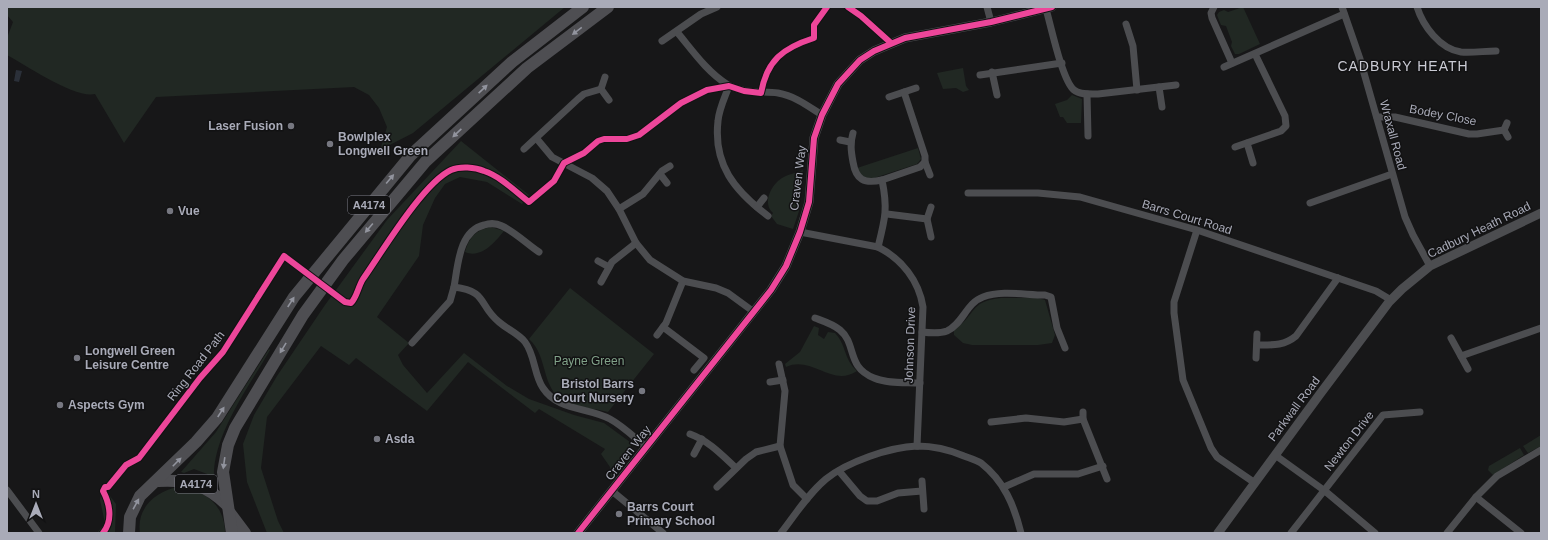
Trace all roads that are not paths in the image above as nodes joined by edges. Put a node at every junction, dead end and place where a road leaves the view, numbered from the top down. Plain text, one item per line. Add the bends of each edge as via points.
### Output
1 (583, 7) edge
2 (608, 7) edge
3 (717, 7) edge
4 (987, 7) edge
5 (1417, 7) edge
6 (1049, 8) edge
7 (1212, 9) edge
8 (1343, 10) edge
9 (991, 22) junction
10 (1126, 24) dead end
11 (677, 32) junction
12 (814, 38) dead end
13 (662, 41) dead end
14 (1496, 51) dead end
15 (1255, 54) junction
16 (1062, 63) junction
17 (1232, 63) junction
18 (1224, 67) dead end
19 (992, 72) junction
20 (980, 75) dead end
21 (605, 78) dead end
22 (1176, 85) dead end
23 (729, 86) junction
24 (1159, 87) junction
25 (916, 88) dead end
26 (601, 90) junction
27 (1137, 90) junction
28 (904, 92) junction
29 (761, 93) junction
30 (1087, 94) junction
31 (997, 95) dead end
32 (889, 97) dead end
33 (609, 100) dead end
34 (1162, 107) dead end
35 (822, 115) junction
36 (1377, 117) junction
37 (1507, 123) dead end
38 (1504, 130) junction
39 (853, 133) dead end
40 (1088, 136) dead end
41 (1508, 137) dead end
42 (537, 139) junction
43 (840, 140) dead end
44 (850, 142) junction
45 (1247, 143) junction
46 (1235, 147) dead end
47 (524, 149) dead end
48 (924, 162) junction
49 (1253, 163) dead end
50 (670, 166) dead end
51 (660, 174) junction
52 (1392, 174) junction
53 (930, 175) dead end
54 (882, 180) junction
55 (667, 183) dead end
56 (968, 193) dead end
57 (764, 198) dead end
58 (1310, 203) dead end
59 (757, 207) junction
60 (931, 207) dead end
61 (619, 209) junction
62 (1541, 213) edge
63 (887, 214) junction
64 (768, 216) dead end
65 (927, 219) junction
66 (1197, 230) junction
67 (800, 232) junction
68 (931, 237) dead end
69 (636, 243) junction
70 (878, 247) junction
71 (539, 252) dead end
72 (598, 261) dead end
73 (1430, 266) junction
74 (609, 267) junction
75 (1338, 278) junction
76 (683, 281) junction
77 (601, 282) dead end
78 (454, 287) junction
79 (1391, 300) junction
80 (754, 312) junction
81 (815, 318) dead end
82 (663, 327) junction
83 (1541, 328) edge
84 (922, 332) junction
85 (1257, 334) dead end
86 (657, 335) dead end
87 (1451, 338) dead end
88 (412, 343) dead end
89 (1256, 345) junction
90 (1064, 348) dead end
91 (1461, 356) junction
92 (1256, 358) dead end
93 (779, 364) dead end
94 (1468, 369) dead end
95 (694, 370) dead end
96 (783, 380) junction
97 (770, 382) dead end
98 (920, 383) junction
99 (1420, 412) dead end
100 (992, 422) dead end
101 (690, 434) dead end
102 (702, 439) junction
103 (780, 446) junction
104 (917, 446) junction
105 (646, 447) junction
106 (1541, 450) edge
107 (694, 454) dead end
108 (1275, 455) junction
109 (1103, 466) junction
110 (736, 468) junction
111 (839, 471) junction
112 (1108, 479) dead end
113 (158, 481) junction
114 (922, 481) dead end
115 (1255, 483) junction
116 (717, 487) dead end
117 (1004, 487) junction
118 (7, 490) edge
119 (612, 491) junction
120 (922, 491) junction
121 (1325, 491) junction
122 (1476, 497) junction
123 (807, 499) junction
124 (228, 509) junction
125 (924, 509) dead end
126 (40, 533) edge
127 (129, 533) edge
128 (232, 533) edge
129 (245, 533) edge
130 (578, 533) edge
131 (663, 533) edge
132 (781, 533) edge
133 (1021, 533) edge
134 (1218, 533) edge
135 (1291, 533) edge
136 (1375, 533) edge
137 (1447, 533) edge
138 (1521, 533) edge

113 -> 1 main road, A4174 via 217,418 294,297 411,155 512,62
2 -> 124 main road, A4174 via 527,68 426,161 343,260 303,315 235,428 223,472
3 - 11 street via 701,14
4 - 9 street
5 - 14 street via 1428,29 1448,48 1461,52
6 - 9 street, Craven Way
6 - 16 street
7 - 17 street
8 - 15 street
8 - 36 street, Wraxall Road
9 - 35 street, Craven Way via 918,35 874,51 860,60 838,84
10 - 27 street via 1133,46
11 - 13 street
11 - 23 street via 714,75
12 - 29 street via 796,44 778,58 764,76
15 - 17 street
15 - 45 street via 1285,116 1286,126 1281,131
16 - 19 street
16 - 30 street via 1071,86 1077,92
17 - 18 street
19 - 20 street
19 - 31 street
21 - 26 street
22 - 24 street
23 - 29 street
23 - 59 street via 718,121 718,151 724,168 738,191
24 - 27 street
24 - 34 street
25 - 28 street
26 - 33 street
26 - 42 street via 584,94
27 - 30 street
28 - 32 street
28 - 48 street
29 - 35 street via 796,98
30 - 40 street
35 - 67 street, Craven Way via 814,138 809,202
36 - 38 street, Bodey Close via 1395,117 1469,134
36 - 52 street, Wraxall Road
37 - 38 street
38 - 41 street
39 - 44 street
42 - 47 street
42 - 61 street via 552,156 592,178 607,191
43 - 44 street
44 - 54 street via 855,173 862,180
45 - 46 street
45 - 49 street
48 - 53 street
48 - 54 street via 920,167
50 - 51 street
51 - 55 street
51 - 61 street via 643,194
52 - 58 street
52 - 73 street, Wraxall Road via 1413,235
54 - 63 street
56 - 66 street, Barrs Court Road via 1060,194
57 - 59 street
59 - 64 street
60 - 65 street
61 - 69 street
62 - 73 street, Cadbury Heath Road
63 - 65 street
63 - 70 street
65 - 68 street
66 - 75 street, Barrs Court Road
66 - 115 street via 1174,302 1183,380 1216,457
67 - 70 street, Johnson Drive
67 - 80 street, Craven Way via 786,266
69 - 74 street
69 - 76 street via 650,260
70 - 84 street, Johnson Drive via 902,263 917,287 923,308
71 - 78 street via 500,225 489,223 479,226 464,240
72 - 74 street
73 - 79 street, Cadbury Heath Road
74 - 77 street
75 - 79 street, Barrs Court Road via 1376,291
75 - 89 street via 1289,342
76 - 80 street via 728,293
76 - 82 street
78 - 88 street via 450,301
78 - 105 street via 467,288 478,294 497,321 525,342 542,388 555,400 572,409 594,413 610,420
79 - 108 street, Parkwall Road
80 - 105 street, Craven Way
81 - 98 street via 840,330 848,340 854,361 867,375 881,381
82 - 86 street
82 - 95 street via 704,358
83 - 91 street
84 - 90 street via 939,333 948,330 982,297 996,294 1045,295 1051,297
84 - 98 street, Johnson Drive
85 - 89 street
87 - 91 street
89 - 92 street
91 - 94 street
93 - 96 street
96 - 97 street
96 - 103 street via 785,391
98 - 104 street, Johnson Drive
99 - 121 street, Newton Drive via 1383,415
100 - 109 street via 1026,418 1064,422 1083,415
101 - 102 street
102 - 107 street
102 - 110 street
103 - 110 street via 756,452
103 - 123 street via 793,485
104 - 111 street via 860,460
104 - 117 street via 953,452 980,462
105 - 119 street, Craven Way
106 - 122 street via 1497,476
108 - 115 street, Parkwall Road
108 - 121 street
109 - 112 street
109 - 117 street via 1078,474 1034,474
110 - 116 street
111 - 120 street via 860,496 868,500 877,501 898,493
111 - 123 street via 826,479
113 - 124 main road, A4174 via 190,482 208,489
127 -> 113 main road, A4174 via 134,506 146,489
114 - 120 street
115 - 134 street, Parkwall Road
117 - 133 street via 1014,508
118 - 126 street
119 - 130 street, Craven Way
119 - 131 street
120 - 125 street
121 - 135 street, Newton Drive
121 - 136 street
122 - 137 street
122 - 138 street
123 - 132 street
124 - 128 main road, A4174
124 - 129 main road, A4174

